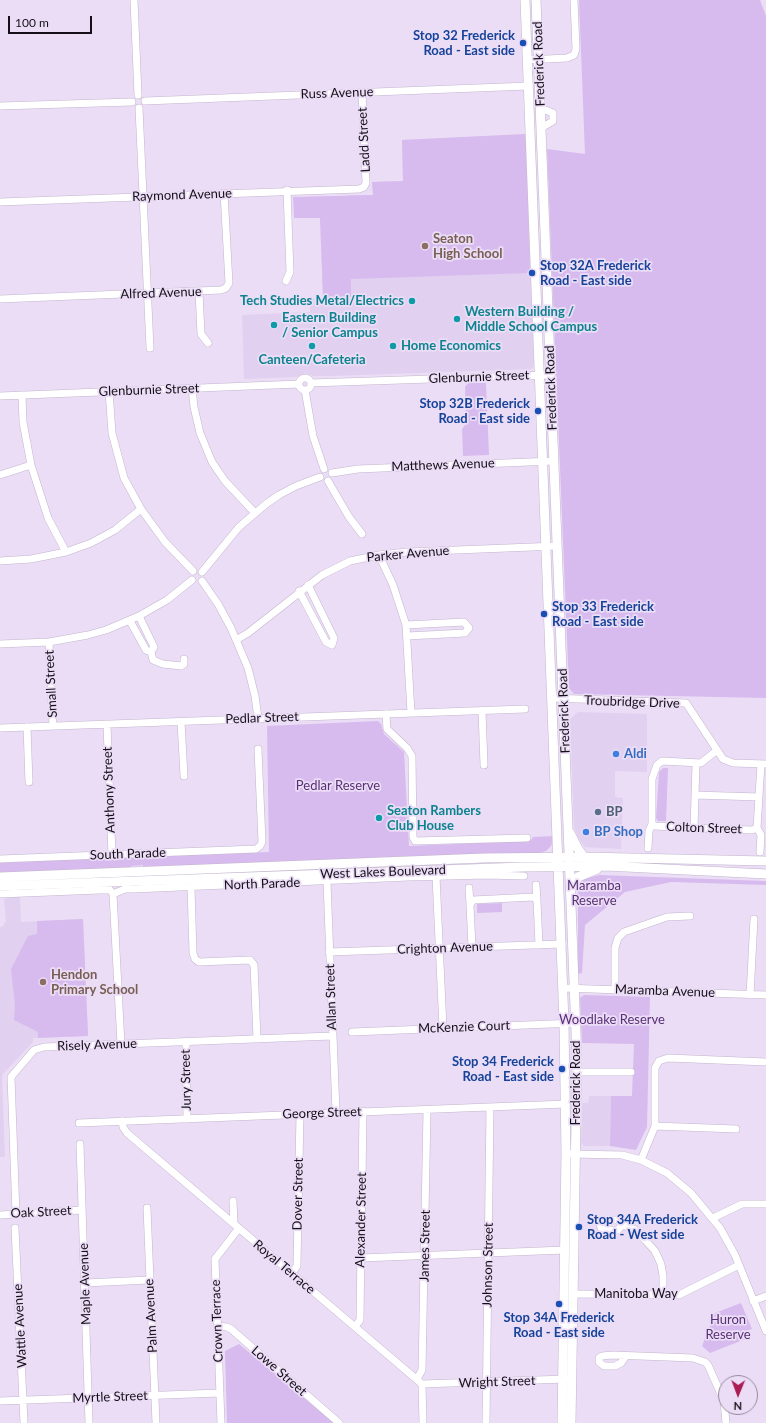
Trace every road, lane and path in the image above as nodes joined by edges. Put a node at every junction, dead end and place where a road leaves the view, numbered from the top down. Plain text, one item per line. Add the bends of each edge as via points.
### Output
1 (134, 0) edge
2 (525, 0) edge
3 (536, 0) edge
4 (574, 0) edge
5 (538, 59) junction
6 (527, 60) junction
7 (528, 86) junction
8 (362, 92) junction
9 (138, 95) junction
10 (145, 101) junction
11 (132, 102) junction
12 (0, 106) edge
13 (138, 108) junction
14 (540, 108) junction
15 (541, 132) junction
16 (532, 147) junction
17 (364, 187) joint
18 (287, 190) junction
19 (224, 193) junction
20 (143, 196) junction
21 (0, 202) edge
22 (286, 281) dead end
23 (199, 292) junction
24 (147, 294) junction
25 (0, 300) edge
26 (208, 343) dead end
27 (150, 348) dead end
28 (540, 375) junction
29 (550, 375) junction
30 (312, 383) junction
31 (299, 384) junction
32 (192, 388) junction
33 (305, 390) junction
34 (109, 391) junction
35 (22, 395) junction
36 (0, 396) edge
37 (542, 461) junction
38 (554, 461) junction
39 (31, 464) junction
40 (324, 469) junction
41 (332, 473) junction
42 (0, 475) edge
43 (320, 477) junction
44 (328, 481) junction
45 (141, 509) junction
46 (255, 513) junction
47 (362, 534) dead end
48 (546, 546) junction
49 (557, 546) junction
50 (66, 552) junction
51 (379, 555) junction
52 (0, 561) edge
53 (193, 572) junction
54 (202, 572) junction
55 (192, 580) junction
56 (202, 581) junction
57 (308, 585) junction
58 (299, 591) junction
59 (139, 616) junction
60 (130, 621) junction
61 (406, 625) junction
62 (407, 636) junction
63 (236, 640) junction
64 (49, 642) junction
65 (0, 644) edge
66 (150, 652) junction
67 (184, 659) dead end
68 (552, 698) junction
69 (564, 699) junction
70 (525, 709) dead end
71 (482, 711) junction
72 (411, 713) junction
73 (386, 714) junction
74 (258, 718) junction
75 (181, 722) junction
76 (107, 725) junction
77 (53, 726) junction
78 (0, 728) edge
79 (27, 728) junction
80 (258, 749) dead end
81 (716, 751) junction
82 (696, 763) junction
83 (764, 764) edge
84 (484, 765) dead end
85 (184, 776) dead end
86 (29, 782) dead end
87 (695, 795) junction
88 (760, 797) junction
89 (652, 824) junction
90 (694, 828) junction
91 (757, 828) junction
92 (568, 830) junction
93 (527, 838) dead end
94 (557, 839) junction
95 (648, 848) dead end
96 (760, 852) dead end
97 (112, 855) junction
98 (569, 857) junction
99 (584, 857) junction
100 (535, 858) junction
101 (0, 859) edge
102 (766, 861) edge
103 (558, 862) junction
104 (606, 866) junction
105 (544, 867) junction
106 (570, 867) junction
107 (523, 871) junction
108 (766, 874) edge
109 (436, 876) junction
110 (0, 877) edge
111 (327, 882) junction
112 (81, 883) junction
113 (536, 885) dead end
114 (0, 886) edge
115 (559, 886) junction
116 (191, 888) junction
117 (469, 888) dead end
118 (571, 889) junction
119 (88, 891) junction
120 (0, 894) edge
121 (113, 894) junction
122 (537, 901) junction
123 (470, 905) junction
124 (690, 916) dead end
125 (754, 919) dead end
126 (562, 944) junction
127 (539, 945) junction
128 (472, 948) junction
129 (440, 949) junction
130 (329, 952) junction
131 (563, 988) junction
132 (574, 988) junction
133 (615, 989) junction
134 (750, 995) junction
135 (766, 995) edge
136 (564, 1023) junction
137 (576, 1023) junction
138 (442, 1028) junction
139 (352, 1032) dead end
140 (332, 1036) junction
141 (257, 1039) junction
142 (186, 1042) junction
143 (121, 1044) junction
144 (766, 1062) edge
145 (577, 1072) junction
146 (631, 1072) dead end
147 (566, 1104) junction
148 (490, 1107) junction
149 (427, 1110) junction
150 (363, 1111) junction
151 (336, 1112) junction
152 (300, 1114) junction
153 (187, 1118) junction
154 (122, 1121) junction
155 (79, 1123) dead end
156 (655, 1126) junction
157 (736, 1129) dead end
158 (80, 1144) dead end
159 (566, 1154) junction
160 (576, 1154) junction
161 (641, 1160) junction
162 (233, 1201) dead end
163 (766, 1204) edge
164 (147, 1208) dead end
165 (82, 1210) junction
166 (0, 1214) edge
167 (16, 1214) junction
168 (712, 1218) junction
169 (622, 1225) dead end
170 (236, 1226) junction
171 (15, 1228) dead end
172 (565, 1250) junction
173 (488, 1253) junction
174 (424, 1256) junction
175 (361, 1258) junction
176 (739, 1265) junction
177 (292, 1273) junction
178 (149, 1280) junction
179 (85, 1283) junction
180 (573, 1294) junction
181 (663, 1294) junction
182 (766, 1296) edge
183 (753, 1301) junction
184 (217, 1326) junction
185 (355, 1327) junction
186 (766, 1331) edge
187 (625, 1357) dead end
188 (568, 1379) junction
189 (419, 1382) junction
190 (488, 1382) junction
191 (220, 1393) junction
192 (155, 1396) junction
193 (88, 1398) junction
194 (23, 1400) junction
195 (0, 1401) edge
196 (24, 1423) edge
197 (89, 1423) edge
198 (156, 1423) edge
199 (221, 1423) edge
200 (339, 1423) edge
201 (423, 1423) edge
202 (486, 1423) edge
203 (562, 1423) edge
204 (571, 1423) edge
205 (726, 1423) edge

1 - 9 street
2 - 6 main road, Frederick Road
3 - 5 main road, Frederick Road
4 - 5 street via 574,55 567,58
5 - 6 street
5 - 14 main road, Frederick Road
6 - 7 main road, Frederick Road
7 - 8 street, Russ Avenue
7 - 16 main road, Frederick Road
8 - 10 street, Russ Avenue
8 - 17 street, Ladd Street via 366,183
9 - 10 street
9 - 11 street
10 - 13 street via 144,105
11 - 12 street
11 - 13 street
13 - 20 street
14 - 15 main road, Frederick Road
14 - 15 street via 553,113 553,121
15 - 16 main road via 537,145
15 - 29 main road, Frederick Road
16 - 28 main road, Frederick Road
17 - 18 street, Raymond Avenue
18 - 19 street, Raymond Avenue
18 - 22 street via 290,272
19 - 20 street, Raymond Avenue
19 - 23 street, Alfred Avenue via 228,283 226,288 221,290
20 - 21 street, Raymond Avenue
20 - 24 street
23 - 24 street, Alfred Avenue
23 - 26 street via 201,334
24 - 25 street, Alfred Avenue
24 - 27 street
28 - 29 street, Glenburnie Street
28 - 30 street, Glenburnie Street
28 - 37 main road, Frederick Road
29 - 38 main road, Frederick Road
30 - 31 street via 305,377
30 - 33 street via 309,389
31 - 32 street, Glenburnie Street
31 - 33 street
32 - 34 street, Glenburnie Street
32 - 46 street via 200,433 212,462 224,481
33 - 40 street via 313,436
34 - 35 street, Glenburnie Street
34 - 45 street via 112,433 124,478
35 - 36 street, Glenburnie Street
35 - 39 street via 23,422
37 - 38 street, Matthews Avenue
37 - 41 street, Matthews Avenue via 358,468
37 - 48 main road, Frederick Road
38 - 49 main road, Frederick Road
39 - 42 street
39 - 50 street via 48,518
40 - 41 street
40 - 43 street
41 - 44 street
43 - 44 street
43 - 46 street via 279,495
44 - 47 street via 348,517
45 - 50 street via 115,530 91,543
45 - 53 street via 165,542
46 - 54 street via 239,527
48 - 49 street, Parker Avenue
48 - 51 street, Parker Avenue
48 - 68 main road, Frederick Road
49 - 69 main road, Frederick Road
50 - 52 street via 31,559
51 - 57 street, Parker Avenue via 350,561
51 - 61 street via 393,585
53 - 54 street
53 - 55 street
54 - 56 street
55 - 56 street
55 - 59 street via 167,600
56 - 63 street via 218,604
57 - 58 street, Parker Avenue
57 - 58 street via 334,638 332,645 326,642
58 - 63 street, Parker Avenue
59 - 60 street
59 - 66 street via 154,647
60 - 64 street via 88,635
60 - 66 street via 146,650
61 - 62 street
61 - 62 street via 464,622 469,628 465,633
62 - 72 street
63 - 74 street via 248,668
64 - 65 street
64 - 77 street, Small Street
66 - 67 street via 153,660 162,664 181,666
68 - 69 street
68 - 94 main road, Frederick Road
69 - 81 street, Troubridge Drive via 686,703
69 - 92 main road, Frederick Road
70 - 71 street, Pedlar Street
71 - 72 street, Pedlar Street
71 - 84 street
72 - 73 street, Pedlar Street
73 - 74 street, Pedlar Street
73 - 93 street via 387,729 412,756 415,841
74 - 75 street, Pedlar Street
75 - 76 street, Pedlar Street
75 - 85 street
76 - 77 street, Pedlar Street
76 - 97 street, Anthony Street
77 - 79 street, Pedlar Street
78 - 79 street, Pedlar Street
79 - 86 street
80 - 97 street, South Parade via 262,842 256,849
81 - 82 street via 701,763
81 - 83 street, Troubridge Drive via 728,762
82 - 87 street
82 - 89 street via 662,761 657,764 652,779
83 - 88 street, Colton Street
87 - 88 street
87 - 90 street
88 - 91 street, Colton Street
89 - 90 street, Colton Street
89 - 95 street
90 - 91 street, Colton Street
91 - 96 street, Colton Street via 761,835
92 - 98 main road, Frederick Road
92 - 99 main road
94 - 100 main road via 552,850
94 - 103 main road, Frederick Road
97 - 101 street, South Parade
98 - 99 main road, West Lakes Boulevard
98 - 103 main road, West Lakes Boulevard
98 - 106 main road, Frederick Road
99 - 102 main road, West Lakes Boulevard
100 - 103 main road, West Lakes Boulevard
100 - 110 main road, West Lakes Boulevard
103 - 105 main road, West Lakes Boulevard
103 - 106 main road, West Lakes Boulevard
103 - 115 main road, Frederick Road
104 - 106 main road, West Lakes Boulevard
104 - 108 main road, West Lakes Boulevard
104 - 118 main road via 578,877
105 - 107 main road, West Lakes Boulevard
105 - 115 main road
106 - 118 main road, Frederick Road
107 - 109 street, North Parade via 511,876
107 - 112 main road, West Lakes Boulevard
109 - 111 street, North Parade
109 - 129 street
111 - 116 street, North Parade
111 - 130 street, Allan Street
112 - 114 main road, West Lakes Boulevard
112 - 119 street
113 - 122 street
115 - 126 main road, Frederick Road
116 - 121 street, North Parade via 129,889
116 - 141 street via 195,960 250,960 254,965
117 - 123 street
118 - 132 main road, Frederick Road
119 - 120 street, North Parade
119 - 121 street, North Parade via 110,890
121 - 143 street
122 - 123 street via 534,897 473,900
122 - 127 street
123 - 128 street
124 - 133 street via 667,917 624,932 618,938 615,948
125 - 134 street
126 - 127 street, Crighton Avenue
126 - 131 main road, Frederick Road
127 - 128 street, Crighton Avenue
128 - 129 street, Crighton Avenue
129 - 130 street, Crighton Avenue
129 - 138 street
130 - 140 street, Allan Street
131 - 132 street, Maramba Avenue
131 - 136 main road, Frederick Road
132 - 133 street, Maramba Avenue
132 - 137 main road, Frederick Road
133 - 134 street, Maramba Avenue
134 - 135 street, Maramba Avenue
136 - 137 street, McKenzie Court
136 - 138 street, McKenzie Court
136 - 147 main road, Frederick Road
137 - 145 main road, Frederick Road
138 - 139 street, McKenzie Court
140 - 141 street, Risely Avenue
140 - 151 street, Allan Street
141 - 142 street, Risely Avenue
142 - 143 street, Risely Avenue
142 - 153 street, Jury Street
143 - 167 street, Risely Avenue via 39,1048 34,1050 11,1075
144 - 156 street via 668,1058 659,1062 654,1068
145 - 146 street
145 - 160 main road, Frederick Road
147 - 148 street, George Street
147 - 159 main road, Frederick Road
148 - 149 street, George Street
148 - 173 street, Johnson Street
149 - 150 street, George Street
149 - 174 street, James Street
150 - 151 street, George Street
150 - 175 street, Alexander Street
151 - 152 street, George Street
152 - 153 street, George Street
152 - 177 street, Dover Street via 297,1266
153 - 154 street, George Street
154 - 155 street, George Street
154 - 170 street, Royal Terrace via 127,1133
156 - 157 street
156 - 161 street
158 - 165 street, Maple Avenue
159 - 160 street
159 - 172 main road, Frederick Road
160 - 161 street via 622,1155
160 - 180 main road, Frederick Road
161 - 168 street via 667,1173 691,1193
162 - 170 street
163 - 168 street via 742,1204
164 - 178 street, Palm Avenue
165 - 167 street, Oak Street
165 - 179 street, Maple Avenue
166 - 167 street, Oak Street
168 - 176 street
169 - 181 street via 634,1229 654,1252 661,1264
170 - 177 street, Royal Terrace
170 - 184 street, Crown Terrace via 215,1259
171 - 194 street, Wattle Avenue
172 - 173 street
172 - 188 main road, Frederick Road
173 - 174 street
173 - 190 street, Johnson Street
174 - 175 street
174 - 189 street, James Street via 422,1370
175 - 185 street, Alexander Street via 360,1320
176 - 181 street, Manitoba Way via 686,1293
176 - 183 street
177 - 185 street, Royal Terrace
178 - 179 street
178 - 192 street, Palm Avenue
179 - 193 street, Maple Avenue
180 - 181 street, Manitoba Way
180 - 188 main road, Frederick Road
182 - 183 street
183 - 186 street
184 - 191 street, Crown Terrace
184 - 200 street, Lowe Street via 231,1329
185 - 189 street, Royal Terrace
187 - 205 street via 693,1358 705,1362 726,1406
188 - 190 street, Wright Street
188 - 203 main road, Frederick Road
188 - 204 main road, Frederick Road
189 - 190 street, Wright Street
189 - 201 street
190 - 202 street, Johnson Street
191 - 192 street, Myrtle Street
191 - 199 street, Crown Terrace
192 - 193 street, Myrtle Street
192 - 198 street, Palm Avenue
193 - 194 street, Myrtle Street
193 - 197 street, Maple Avenue
194 - 195 street, Myrtle Street
194 - 196 street, Wattle Avenue

